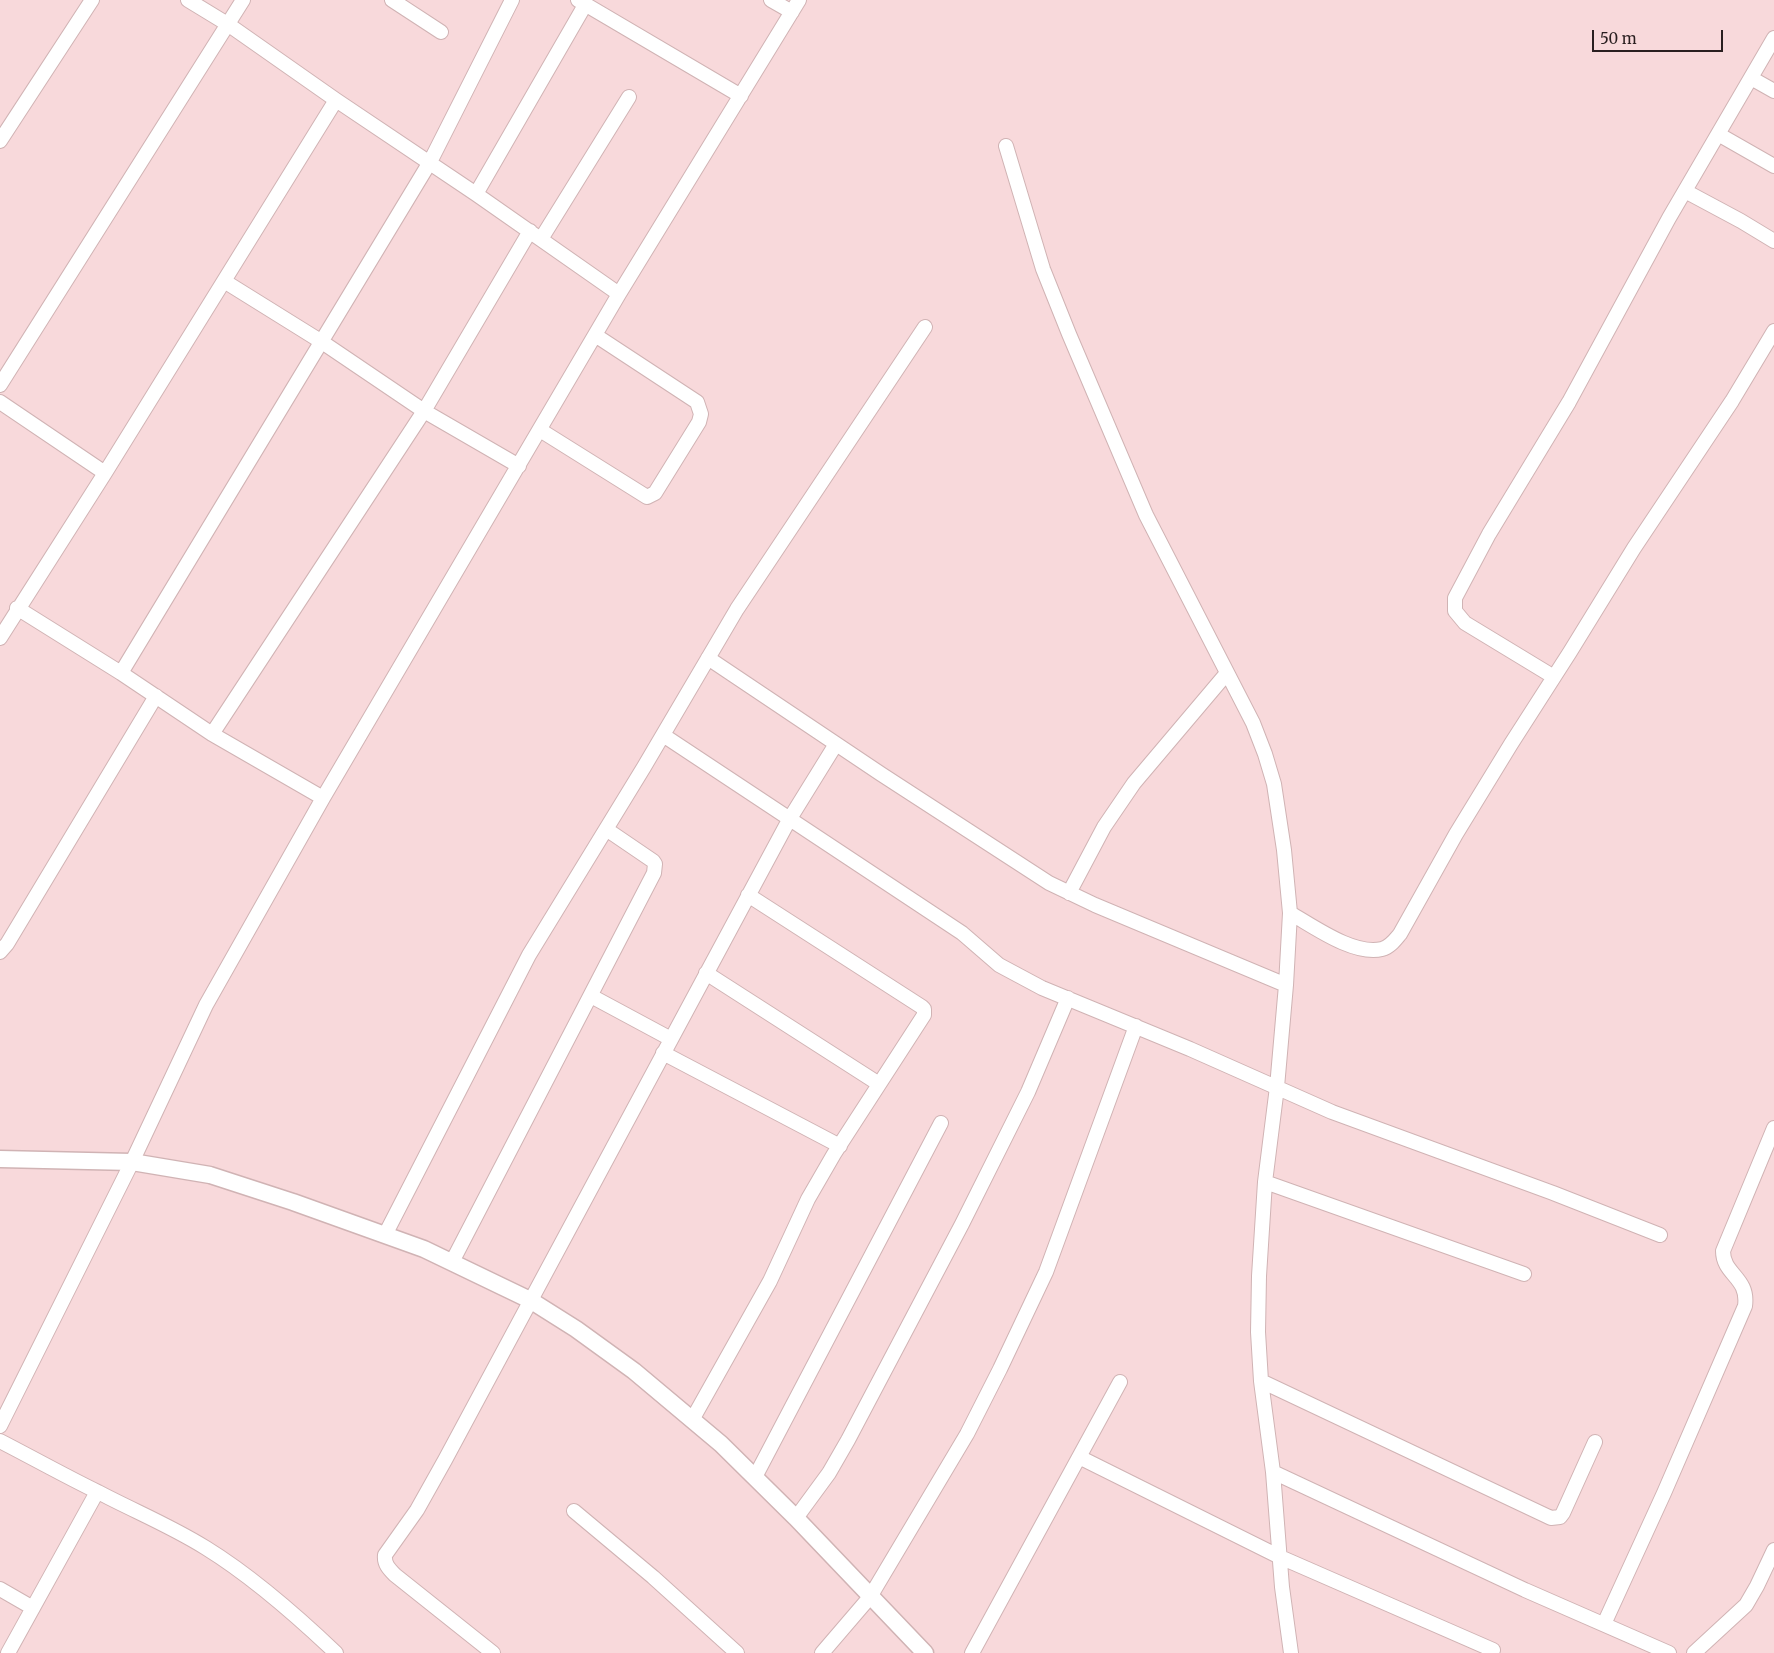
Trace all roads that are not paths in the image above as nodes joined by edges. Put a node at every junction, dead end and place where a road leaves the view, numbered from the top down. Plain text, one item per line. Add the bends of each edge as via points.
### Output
1 (92, 0) edge
2 (188, 0) edge
3 (243, 0) edge
4 (392, 0) edge
5 (512, 0) edge
6 (770, 0) edge
7 (799, 0) edge
8 (581, 2) edge
9 (792, 12) junction
10 (229, 25) junction
11 (442, 32) dead end
12 (1774, 38) edge
13 (1751, 78) junction
14 (1774, 91) edge
15 (741, 96) junction
16 (629, 97) dead end
17 (336, 100) junction
18 (1718, 134) junction
19 (0, 141) edge
20 (1006, 146) dead end
21 (430, 162) junction
22 (1774, 166) edge
23 (1685, 191) junction
24 (476, 194) junction
25 (530, 231) junction
26 (541, 239) junction
27 (1774, 241) edge
28 (224, 281) junction
29 (619, 294) junction
30 (925, 327) dead end
31 (1774, 331) edge
32 (596, 335) junction
33 (322, 342) junction
34 (0, 385) edge
35 (0, 402) edge
36 (424, 411) junction
37 (540, 430) junction
38 (519, 466) junction
39 (105, 473) junction
40 (17, 608) junction
41 (0, 638) edge
42 (708, 658) junction
43 (121, 673) junction
44 (1227, 673) junction
45 (1554, 677) junction
46 (156, 696) junction
47 (212, 734) junction
48 (663, 735) junction
49 (836, 744) junction
50 (323, 798) junction
51 (789, 820) junction
52 (606, 829) junction
53 (1069, 893) junction
54 (748, 895) junction
55 (1290, 912) junction
56 (0, 952) edge
57 (706, 973) junction
58 (1286, 985) junction
59 (591, 996) junction
60 (1068, 998) junction
61 (1136, 1026) junction
62 (671, 1039) junction
63 (664, 1053) junction
64 (879, 1084) junction
65 (1277, 1086) junction
66 (941, 1123) dead end
67 (1774, 1128) edge
68 (840, 1146) junction
69 (0, 1159) edge
70 (132, 1162) junction
71 (1265, 1182) junction
72 (385, 1235) junction
73 (1660, 1235) dead end
74 (452, 1262) junction
75 (1524, 1274) dead end
76 (530, 1300) junction
77 (1261, 1381) junction
78 (1120, 1382) dead end
79 (692, 1420) junction
80 (0, 1426) edge
81 (0, 1441) edge
82 (1595, 1442) dead end
83 (1080, 1457) junction
84 (1273, 1472) junction
85 (754, 1477) junction
86 (97, 1492) junction
87 (574, 1511) dead end
88 (796, 1518) junction
89 (1774, 1550) edge
90 (1280, 1557) junction
91 (0, 1589) edge
92 (870, 1597) junction
93 (33, 1608) junction
94 (1604, 1624) junction
95 (1493, 1650) dead end
96 (8, 1653) edge
97 (336, 1653) edge
98 (493, 1653) edge
99 (737, 1653) edge
100 (822, 1653) edge
101 (925, 1653) edge
102 (972, 1653) edge
103 (1291, 1653) edge
104 (1668, 1653) edge
105 (1694, 1653) edge

1 - 19 street
2 - 10 street
3 - 10 street
4 - 11 street
5 - 21 street
6 - 9 street
7 - 9 street
8 - 15 street
8 - 24 street
9 - 15 street
10 - 17 street
10 - 34 street
12 - 13 street
13 - 14 street
13 - 18 street
15 - 29 street
16 - 26 street
17 - 21 street
17 - 28 street
18 - 22 street
18 - 23 street
20 - 44 street via 1043,269 1069,334 1146,515
21 - 24 street
21 - 33 street
23 - 27 street
23 - 45 street via 1569,402 1455,598 1455,611 1464,623
24 - 25 street
25 - 26 street
25 - 36 street
26 - 29 street
28 - 33 street
28 - 39 street
29 - 32 street
30 - 42 street via 737,609
31 - 45 street
32 - 37 street
32 - 37 street via 697,402 701,414 699,422 654,493 647,497
33 - 36 street
33 - 43 street
35 - 39 street
36 - 38 street
36 - 47 street
37 - 38 street
38 - 50 street
39 - 40 street
40 - 41 street
40 - 43 street
42 - 48 street
42 - 49 street
43 - 46 street
44 - 53 street via 1134,782 1104,826
44 - 55 street via 1252,723 1274,784
45 - 55 street via 1392,943 1383,949 1370,950 1352,946
46 - 47 street
46 - 56 street
47 - 50 street
48 - 51 street
48 - 52 street
49 - 51 street
49 - 53 street via 1036,875
50 - 70 street via 206,1005
51 - 54 street
51 - 60 street via 962,933 999,965
52 - 59 street via 653,861 655,869
52 - 72 street via 529,955
53 - 58 street
54 - 57 street
54 - 64 street via 924,1009 923,1017
55 - 58 street
57 - 62 street
57 - 64 street
58 - 65 street
59 - 62 street
59 - 74 street
60 - 61 street
60 - 88 street via 1028,1092 962,1224 848,1440
61 - 65 street
61 - 92 street via 1046,1272 967,1434
62 - 63 street
63 - 68 street
63 - 76 street
64 - 68 street
65 - 71 street
65 - 73 street via 1332,1112
66 - 85 street
67 - 94 street via 1723,1252 1726,1265 1744,1287 1746,1306
68 - 79 street via 808,1199 770,1281
69 - 70 street
70 - 72 street via 210,1175
70 - 80 street
71 - 75 street
71 - 77 street via 1258,1332
72 - 74 street
74 - 76 street
76 - 79 street via 634,1371
76 - 98 street via 417,1510 385,1558 395,1575
77 - 82 street via 1551,1518 1563,1514
77 - 84 street
78 - 83 street
79 - 85 street
81 - 86 street
83 - 90 street
83 - 102 street
84 - 90 street
84 - 94 street
85 - 88 street
86 - 93 street
86 - 97 street via 208,1549 239,1570
87 - 99 street
88 - 92 street
89 - 105 street via 1746,1605
90 - 95 street
90 - 103 street
91 - 93 street
92 - 100 street
92 - 101 street
93 - 96 street
94 - 104 street

